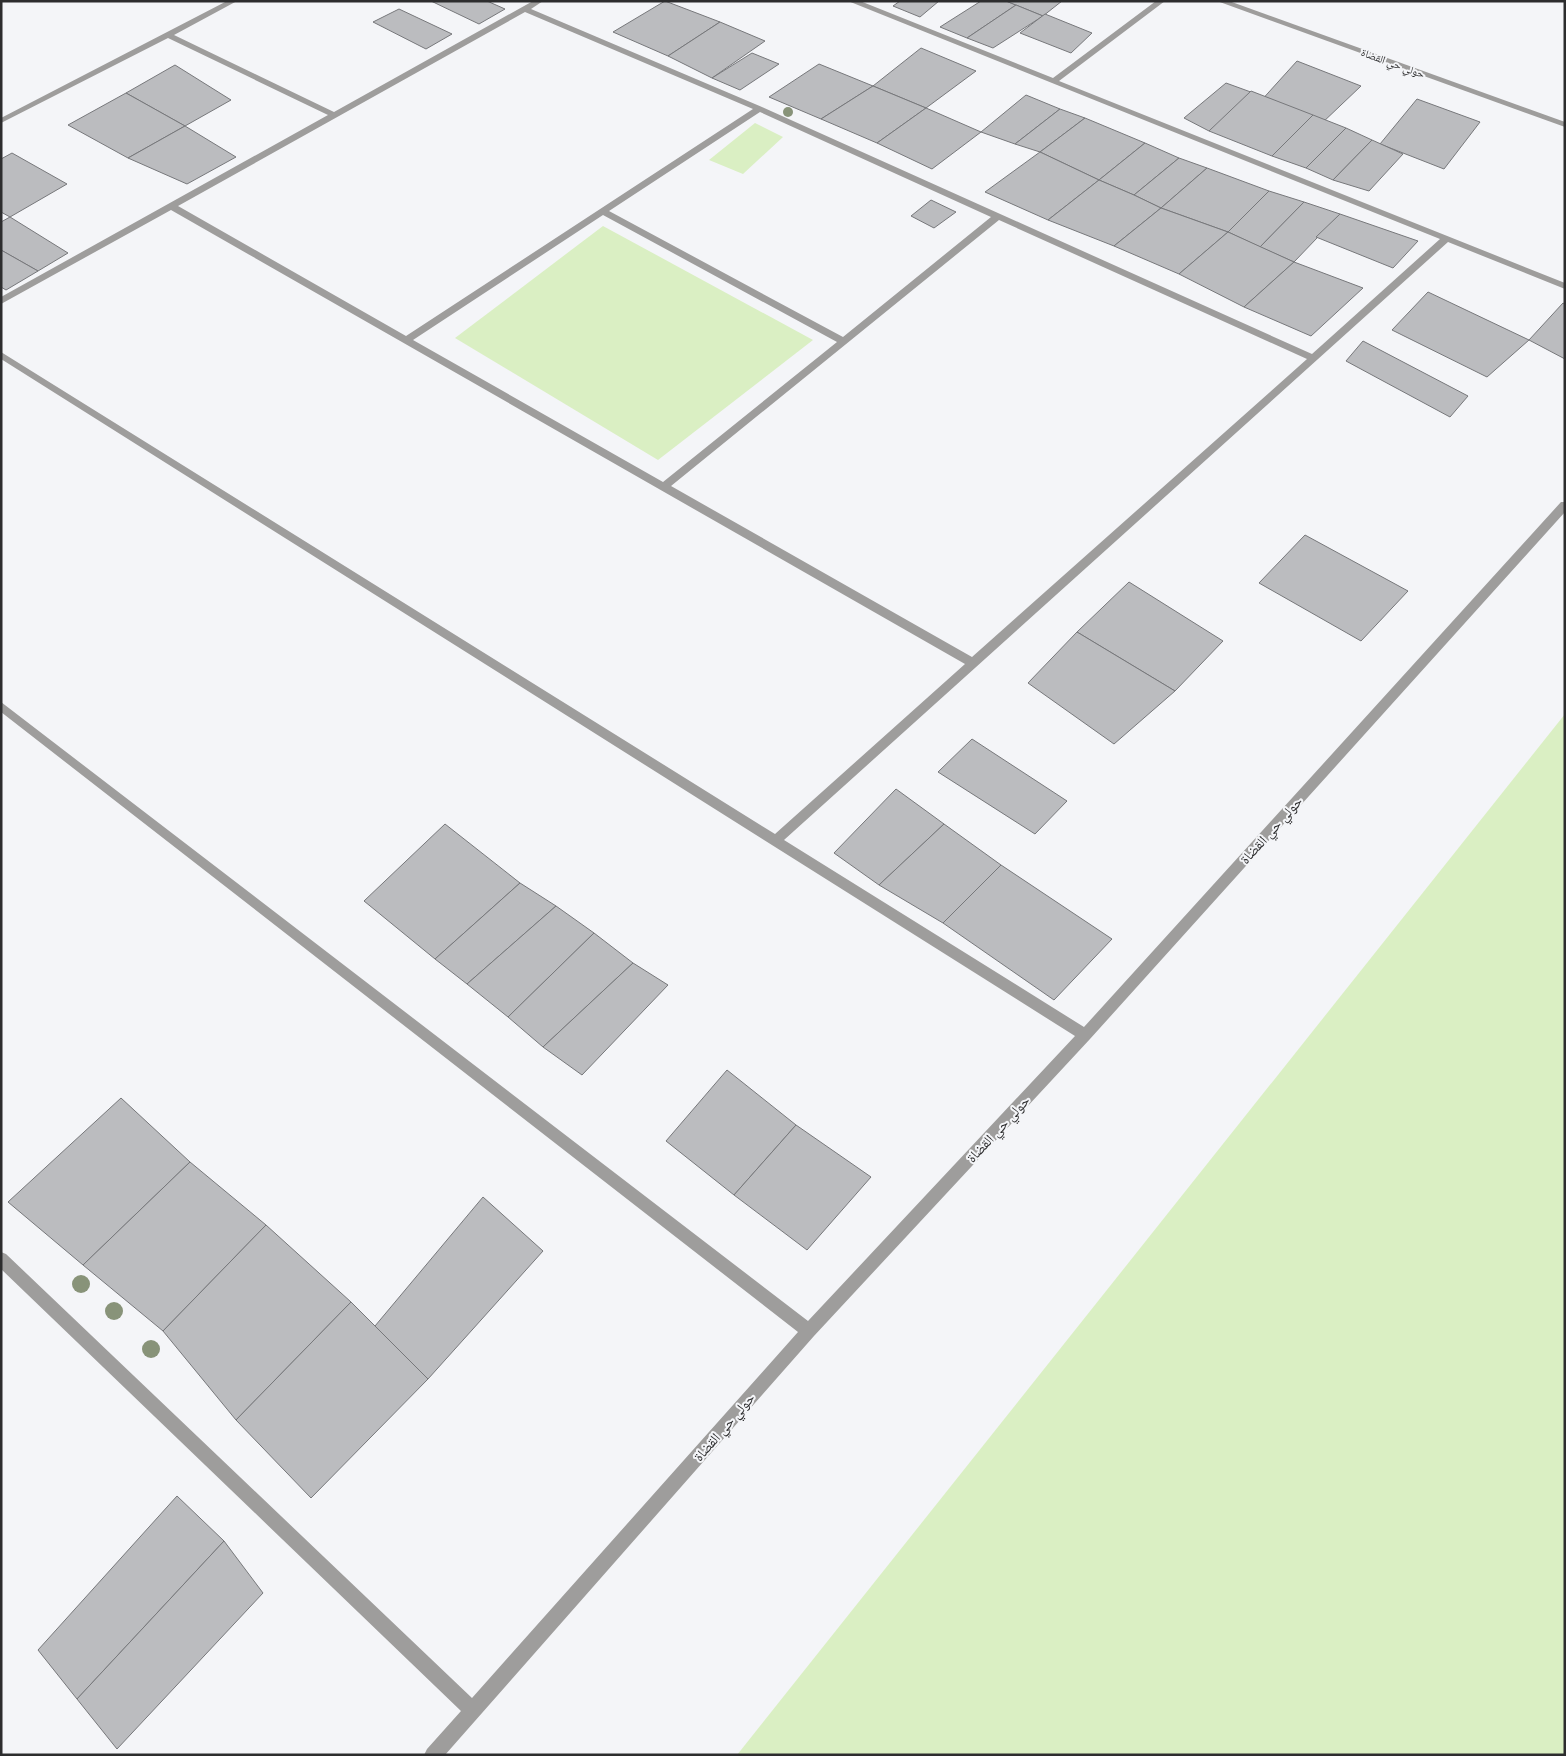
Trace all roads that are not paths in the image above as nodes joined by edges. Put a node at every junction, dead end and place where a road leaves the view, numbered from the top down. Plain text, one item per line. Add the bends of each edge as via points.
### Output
1 (233, 1) edge
2 (539, 1) edge
3 (852, 1) edge
4 (1161, 1) edge
5 (1221, 1) edge
6 (525, 9) junction
7 (168, 34) junction
8 (1053, 82) junction
9 (760, 109) junction
10 (334, 116) junction
11 (1, 121) edge
12 (1565, 125) edge
13 (171, 206) junction
14 (603, 212) junction
15 (998, 216) junction
16 (1446, 238) junction
17 (1565, 286) edge
18 (1, 301) edge
19 (406, 340) junction
20 (843, 341) junction
21 (1, 355) edge
22 (1313, 358) junction
23 (664, 486) junction
24 (1565, 506) edge
25 (973, 663) junction
26 (3, 710) edge
27 (775, 841) junction
28 (1085, 1035) junction
29 (1, 1259) edge
30 (809, 1331) junction
31 (473, 1711) junction
32 (433, 1755) edge

1 - 7 street
2 - 6 street
3 - 8 street
4 - 8 street
5 - 12 street, حولي حي القضاة
6 - 9 street
6 - 10 street
7 - 10 street
7 - 11 street
8 - 16 street
9 - 14 street
9 - 15 street
10 - 13 street
13 - 18 street
13 - 19 street
14 - 19 street
14 - 20 street
15 - 20 street
15 - 22 street
16 - 17 street
16 - 22 street
19 - 23 street
20 - 23 street
21 - 27 street
22 - 25 street
23 - 25 street
24 - 28 street, حولي حي القضاة
25 - 27 street
26 - 30 street
27 - 28 street
28 - 30 street, حولي حي القضاة
29 - 31 street
30 - 31 street, حولي حي القضاة
31 - 32 street, حولي حي القضاة

